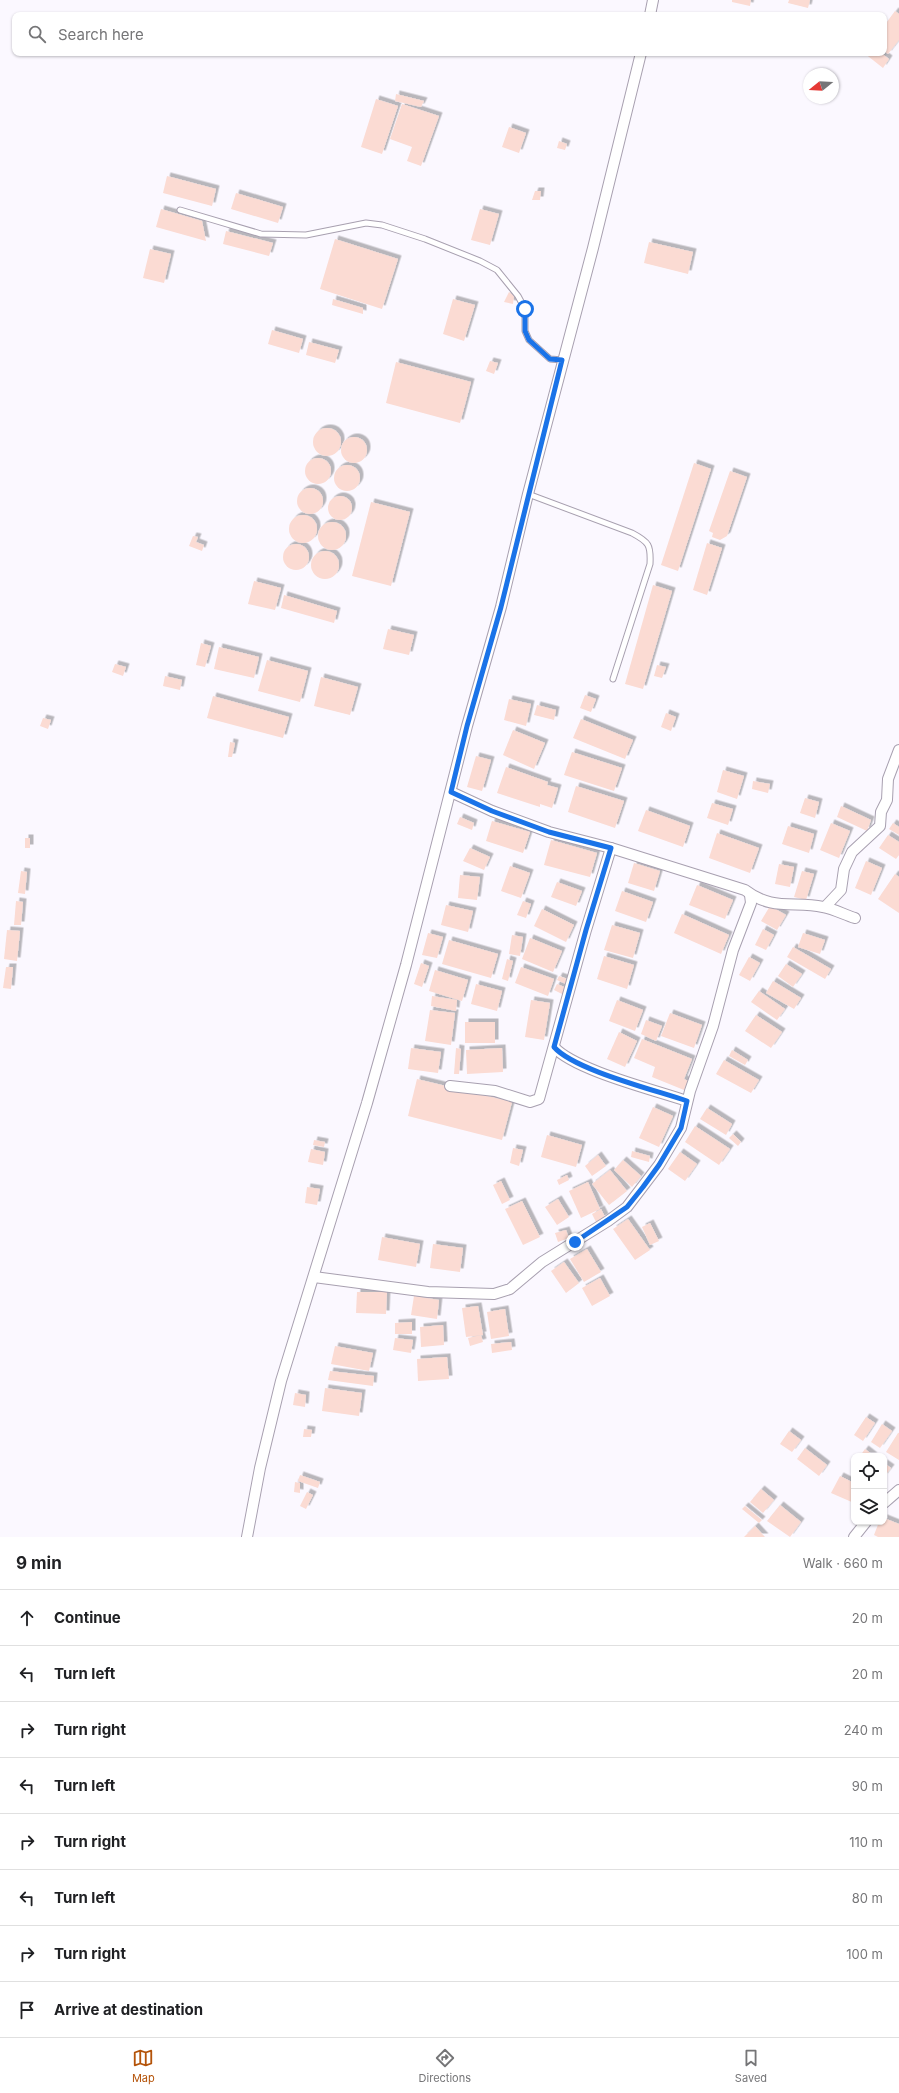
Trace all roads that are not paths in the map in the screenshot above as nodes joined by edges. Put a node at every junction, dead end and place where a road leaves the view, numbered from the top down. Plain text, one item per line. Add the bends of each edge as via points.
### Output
1 (653, 0) edge
2 (651, 12) edge
3 (640, 56) edge
4 (180, 210) dead end
5 (562, 360) junction
6 (528, 494) junction
7 (613, 680) dead end
8 (898, 750) edge
9 (451, 792) junction
10 (611, 848) junction
11 (750, 895) junction
12 (825, 907) junction
13 (855, 918) dead end
14 (554, 1047) junction
15 (450, 1086) dead end
16 (687, 1101) junction
17 (314, 1277) junction
18 (899, 1490) edge
19 (887, 1500) edge
20 (864, 1525) edge
21 (247, 1537) edge
22 (854, 1537) edge

1 - 2 street
3 - 5 street via 593,248
4 - 5 lane via 261,234 306,235 366,223 382,225 425,239 497,270 525,309 525,331 529,340 550,359
5 - 6 street
6 - 7 lane via 632,533 646,540 651,550 650,564
6 - 9 street via 501,607
8 - 12 street via 888,779 887,800 881,812 880,826 852,852 844,869 841,890
9 - 10 street via 492,811 549,832
9 - 17 street via 367,1103
10 - 11 street via 745,890
10 - 14 street
11 - 12 street via 779,905
11 - 16 street via 751,903 733,950 713,1026
12 - 13 street
14 - 15 street via 539,1099 535,1102 495,1091
14 - 16 street via 560,1054 581,1065
16 - 17 street via 679,1132 659,1165 627,1207 542,1262 510,1289 483,1294 428,1292
17 - 21 street via 281,1381
18 - 19 street
20 - 22 street

